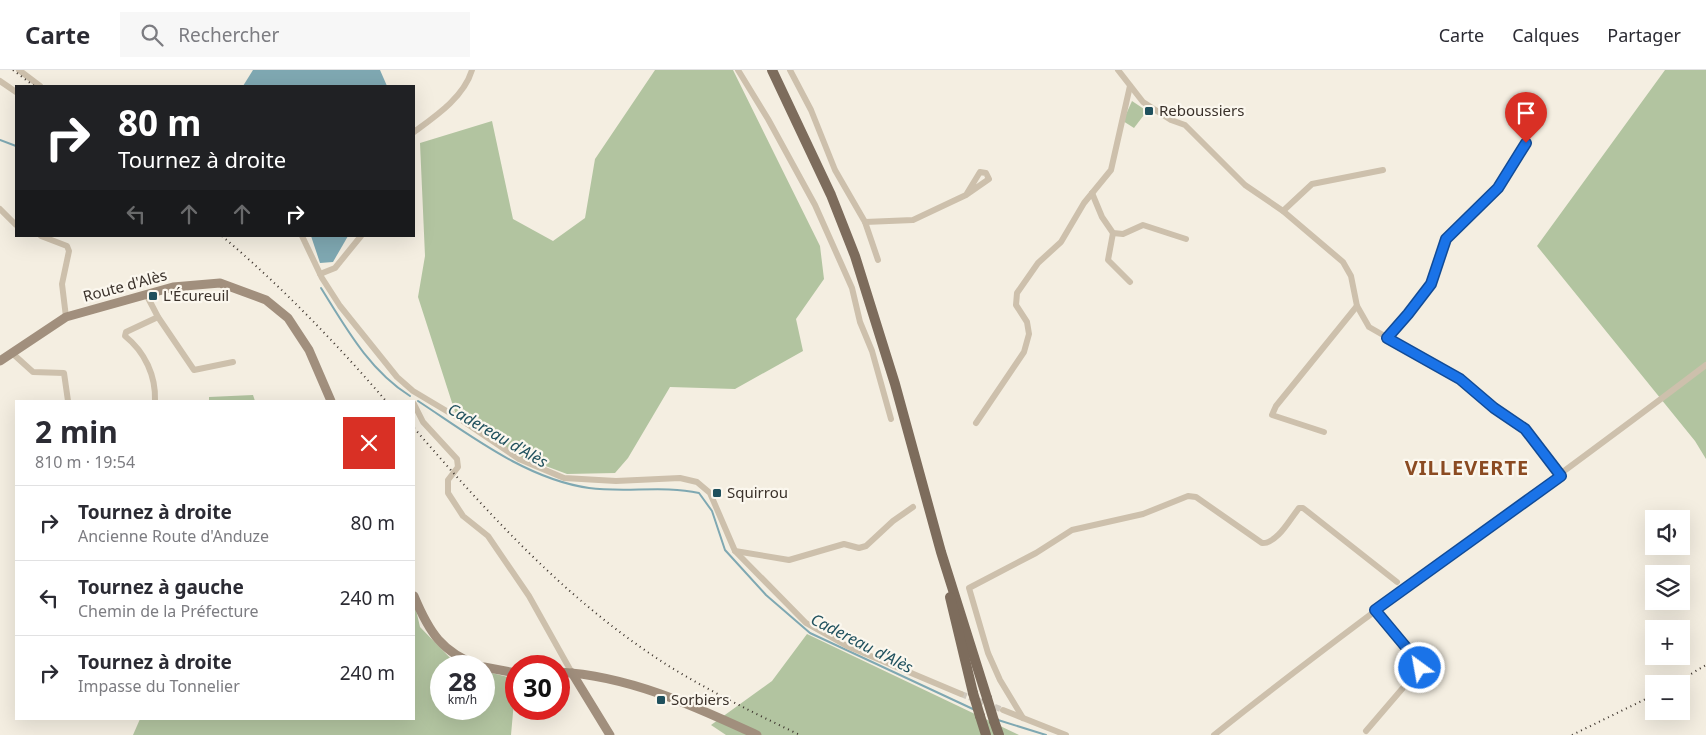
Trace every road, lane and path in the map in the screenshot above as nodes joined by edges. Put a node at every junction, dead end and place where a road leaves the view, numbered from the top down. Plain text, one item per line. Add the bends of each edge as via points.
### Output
1 (18, 70) edge
2 (472, 70) edge
3 (738, 70) edge
4 (765, 70) edge
5 (772, 70) edge
6 (790, 70) edge
7 (1118, 70) edge
8 (0, 81) edge
9 (39, 85) edge
10 (1130, 86) junction
11 (15, 91) edge
12 (799, 127) junction
13 (415, 131) edge
14 (1526, 143) dead end
15 (1383, 170) dead end
16 (1092, 193) junction
17 (966, 195) dead end
18 (0, 209) edge
19 (1283, 211) junction
20 (865, 222) junction
21 (15, 224) edge
22 (1113, 233) junction
23 (44, 237) edge
24 (302, 237) edge
25 (360, 237) edge
26 (1186, 239) dead end
27 (878, 260) dead end
28 (320, 274) junction
29 (1130, 282) dead end
30 (146, 294) junction
31 (1357, 306) junction
32 (66, 317) junction
33 (158, 317) junction
34 (1387, 338) junction
35 (12, 353) junction
36 (0, 361) edge
37 (233, 362) dead end
38 (1706, 365) edge
39 (413, 391) junction
40 (68, 400) edge
41 (155, 400) edge
42 (331, 400) edge
43 (413, 400) edge
44 (415, 406) edge
45 (891, 419) dead end
46 (976, 422) dead end
47 (1324, 432) dead end
48 (1561, 476) junction
49 (913, 507) dead end
50 (736, 551) junction
51 (941, 552) junction
52 (1397, 582) dead end
53 (415, 598) edge
54 (1375, 610) junction
55 (455, 655) edge
56 (572, 673) junction
57 (962, 694) tunnel mouth
58 (1002, 710) tunnel mouth
59 (1023, 718) junction
60 (1366, 731) dead end
61 (610, 735) edge
62 (757, 735) edge
63 (986, 735) edge
64 (999, 735) edge
65 (1066, 735) edge
66 (1214, 735) edge

1 - 9 street
2 - 13 street via 468,83 437,115
3 - 45 street via 815,205 852,288
4 - 12 main road
5 - 12 main road
6 - 20 street via 835,170
7 - 10 street
8 - 11 street
10 - 16 street via 1110,170
10 - 19 street via 1143,102 1184,125 1244,185
12 - 51 main road via 858,264
14 - 34 street via 1498,188 1446,239 1431,284
15 - 19 street via 1312,184
16 - 22 street
16 - 46 street via 1061,242 1038,263 1017,293 1016,305 1027,322 1029,334 1024,352
17 - 20 street via 913,220
18 - 21 street
19 - 31 street via 1344,262 1351,276
20 - 27 street
22 - 26 street via 1123,234 1143,225
22 - 29 street via 1108,260
23 - 32 street via 67,246 69,251 62,284
24 - 28 street
25 - 28 street via 335,268
28 - 39 street via 340,306 397,377
30 - 32 main road, Route d'Alès
30 - 33 street
30 - 42 main road, Route d'Alès via 173,286 220,284 266,300 288,318 309,350
31 - 34 street via 1369,327
31 - 47 street via 1272,415
32 - 35 main road, Route d'Alès
33 - 37 street via 194,370
33 - 41 street via 126,332 146,361 156,390
34 - 48 street via 1460,379 1525,429
35 - 36 main road, Route d'Alès
35 - 40 street via 33,372 64,373
38 - 48 street
39 - 43 street
39 - 50 street via 519,460 564,478 680,478 697,482 710,493
44 - 56 street via 423,422 457,459 458,467 448,480 448,493 463,516 488,536 529,596
48 - 54 street
49 - 50 street via 866,546 859,548 844,544 789,560
50 - 57 street via 806,623 846,646
51 - 63 main road, bridge via 973,693
51 - 64 main road, bridge
52 - 59 street via 1303,508 1299,508 1268,544 1196,497 1188,496 1143,514 1072,530 969,588 988,653
53 - 55 main road via 424,620 440,642
54 - 60 street via 1420,668
54 - 66 street
56 - 61 main road
56 - 62 main road via 613,679 657,692
58 - 59 street
59 - 65 street

